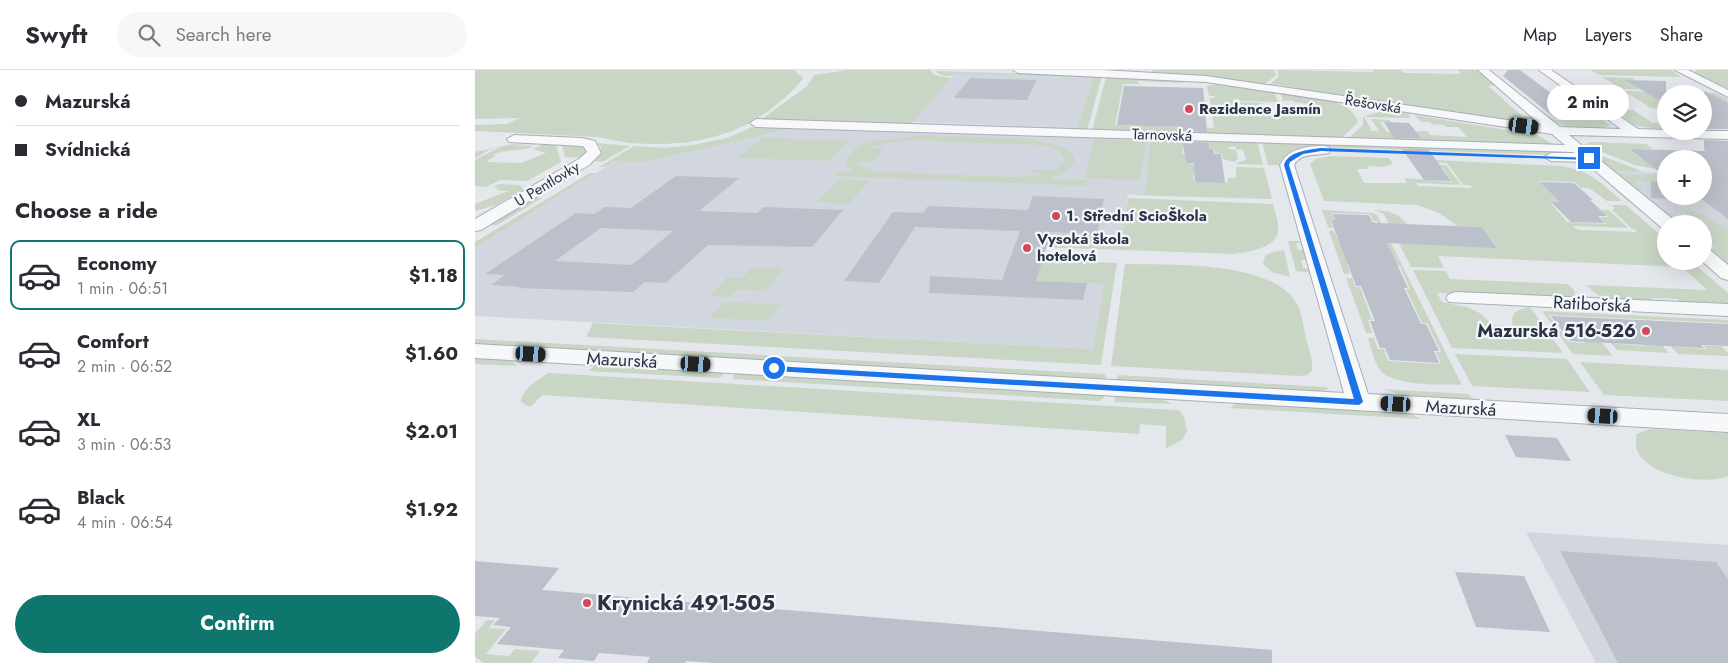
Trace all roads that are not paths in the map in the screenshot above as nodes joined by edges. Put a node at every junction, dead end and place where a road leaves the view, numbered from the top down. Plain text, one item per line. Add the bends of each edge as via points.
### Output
1 (1018, 70) edge
2 (1483, 70) edge
3 (1544, 70) edge
4 (1680, 70) edge
5 (1728, 94) edge
6 (756, 123) dead end
7 (1555, 131) junction
8 (1635, 132) junction
9 (1728, 135) edge
10 (514, 139) dead end
11 (1569, 148) dead end
12 (1589, 158) junction
13 (1657, 215) edge
14 (475, 226) edge
15 (1712, 261) edge
16 (1728, 274) edge
17 (1456, 298) dead end
18 (1728, 310) edge
19 (475, 351) edge
20 (1359, 402) junction
21 (1728, 423) edge

1 - 7 street, Řešovská via 1214,80
2 - 7 street
3 - 8 street
4 - 5 street
6 - 11 street, Tarnovská
7 - 8 street, Řešovská
7 - 12 street
8 - 9 street, Řešovská
10 - 14 street, U Pentlovky via 582,142 590,144 593,153 582,163
12 - 13 street
12 - 20 street via 1321,150 1302,153 1287,161
15 - 16 street
17 - 18 street, Ratibořská
19 - 20 street, Mazurská
20 - 21 street, Mazurská

